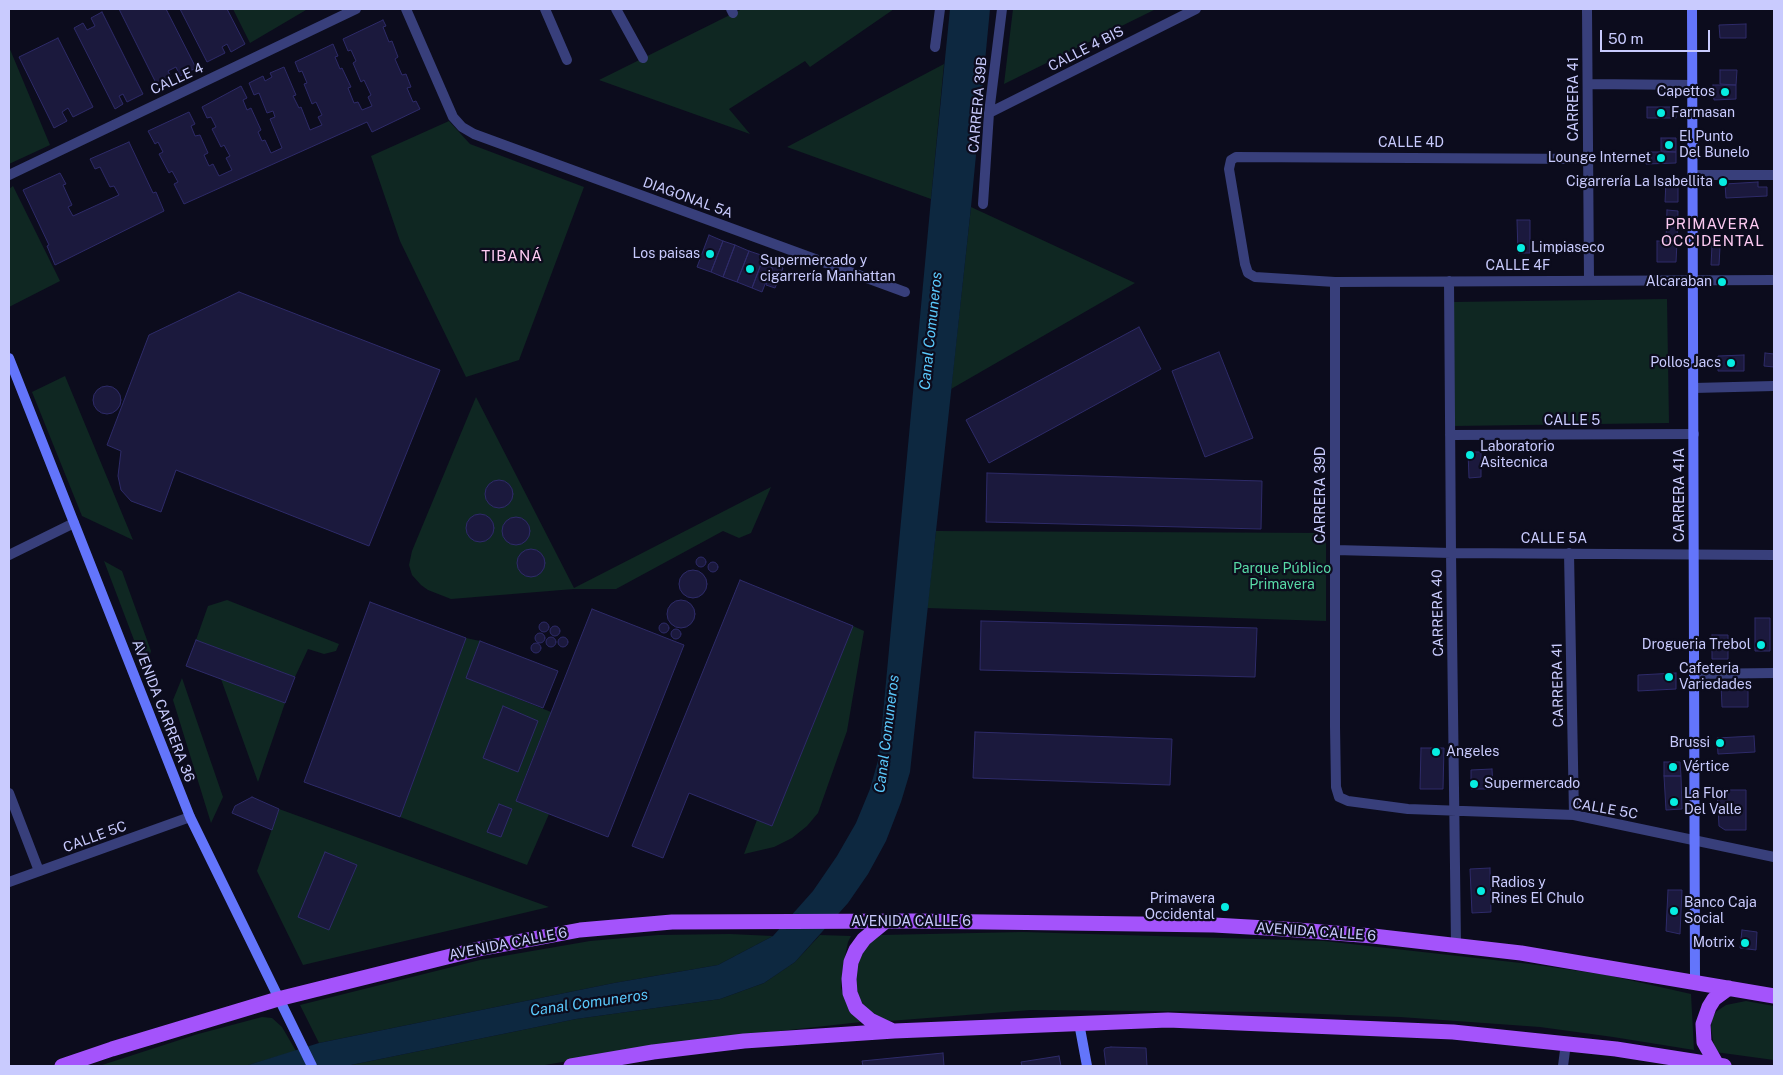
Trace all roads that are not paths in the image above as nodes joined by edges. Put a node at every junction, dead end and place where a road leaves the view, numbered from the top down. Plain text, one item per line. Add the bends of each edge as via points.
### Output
1 (356, 9) edge
2 (406, 9) edge
3 (544, 9) edge
4 (616, 9) edge
5 (940, 9) edge
6 (1002, 9) edge
7 (1196, 9) edge
8 (1587, 9) edge
9 (1692, 9) edge
10 (935, 47) dead end
11 (643, 58) dead end
12 (567, 60) dead end
13 (1588, 84) junction
14 (1693, 85) junction
15 (989, 113) junction
16 (1587, 158) junction
17 (9, 174) edge
18 (1693, 175) junction
19 (1774, 175) edge
20 (983, 204) dead end
21 (1262, 278) joint
22 (1589, 280) junction
23 (1694, 280) junction
24 (1774, 280) edge
25 (1449, 281) junction
26 (1334, 282) junction
27 (905, 292) dead end
28 (9, 358) edge
29 (1774, 386) edge
30 (1694, 388) junction
31 (1694, 434) junction
32 (1450, 435) junction
33 (74, 524) junction
34 (1334, 550) junction
35 (1451, 553) junction
36 (1569, 553) junction
37 (1693, 553) junction
38 (9, 555) edge
39 (1774, 555) edge
40 (1774, 673) edge
41 (1694, 674) junction
42 (9, 793) edge
43 (1339, 797) joint
44 (1455, 811) junction
45 (1574, 816) junction
46 (190, 817) junction
47 (1695, 840) junction
48 (1774, 857) edge
49 (39, 871) junction
50 (9, 882) edge
51 (886, 921) junction
52 (1456, 945) junction
53 (1695, 982) junction
54 (1728, 988) junction
55 (1774, 996) edge
56 (278, 999) junction
57 (1079, 1024) junction
58 (894, 1031) junction
59 (1566, 1043) junction
60 (62, 1066) edge
61 (312, 1066) edge
62 (571, 1066) edge
63 (1087, 1066) edge
64 (1563, 1066) edge
65 (1721, 1066) edge

1 - 17 street, CALLE 4
2 - 27 street, DIAGONAL 5A via 453,117 474,134
3 - 12 street
4 - 11 street
5 - 10 street
6 - 15 street, CARRERA 39B
7 - 15 street, CALLE 4 BIS
8 - 13 street, CARRERA 41
9 - 14 street, CARRERA 41A
13 - 14 street
13 - 16 street, CARRERA 41
14 - 18 street, CARRERA 41A
15 - 20 street, CARRERA 39B
16 - 21 street, CALLE 4D via 1236,157 1231,160 1229,169 1245,264 1248,273
16 - 22 street, CARRERA 41
18 - 19 street
18 - 23 street, CARRERA 41A
21 - 26 street, CALLE 4F
22 - 23 street, CALLE 4F
22 - 25 street, CALLE 4F
23 - 24 street, CALLE 4F
23 - 30 street, CARRERA 41A
25 - 26 street, CALLE 4F
25 - 32 street, CARRERA 40
26 - 34 street, CARRERA 39D
28 - 33 street, AVENIDA CARRERA 36
29 - 30 street
30 - 31 street, CARRERA 41A
31 - 32 street, CALLE 5
31 - 37 street, CARRERA 41A
32 - 35 street, CARRERA 40
33 - 38 street
33 - 46 street, AVENIDA CARRERA 36
34 - 35 street, CALLE 5A
34 - 43 street, CARRERA 39D via 1336,788
35 - 36 street, CALLE 5A
35 - 44 street, CARRERA 40
36 - 37 street, CALLE 5A
36 - 45 street, CARRERA 41
37 - 39 street, CALLE 5A
37 - 41 street, CARRERA 41A
40 - 41 street
41 - 47 street, CARRERA 41A
42 - 49 street
43 - 44 street, CALLE 5C via 1408,809
44 - 45 street, CALLE 5C
44 - 52 street, CARRERA 40
45 - 47 street, CALLE 5C
46 - 49 street, CALLE 5C
46 - 56 street, AVENIDA CARRERA 36
47 - 48 street, CALLE 5C
47 - 53 street, CARRERA 41A
49 - 50 street, CALLE 5C
51 - 52 main road, AVENIDA CALLE 6 via 1214,925
51 - 56 main road, AVENIDA CALLE 6 via 672,922 580,930 479,949
51 - 58 main road via 856,950 851,962 850,993 856,1008 870,1020
52 - 53 main road, AVENIDA CALLE 6
53 - 54 main road, AVENIDA CALLE 6
54 - 55 main road, AVENIDA CALLE 6
54 - 65 main road via 1714,999 1703,1024 1704,1042
56 - 60 main road, AVENIDA CALLE 6
56 - 61 street, AVENIDA CARRERA 36
57 - 58 main road
57 - 59 main road via 1168,1020 1297,1024 1453,1032
57 - 63 street
58 - 62 main road via 744,1041
59 - 64 street
59 - 65 main road

